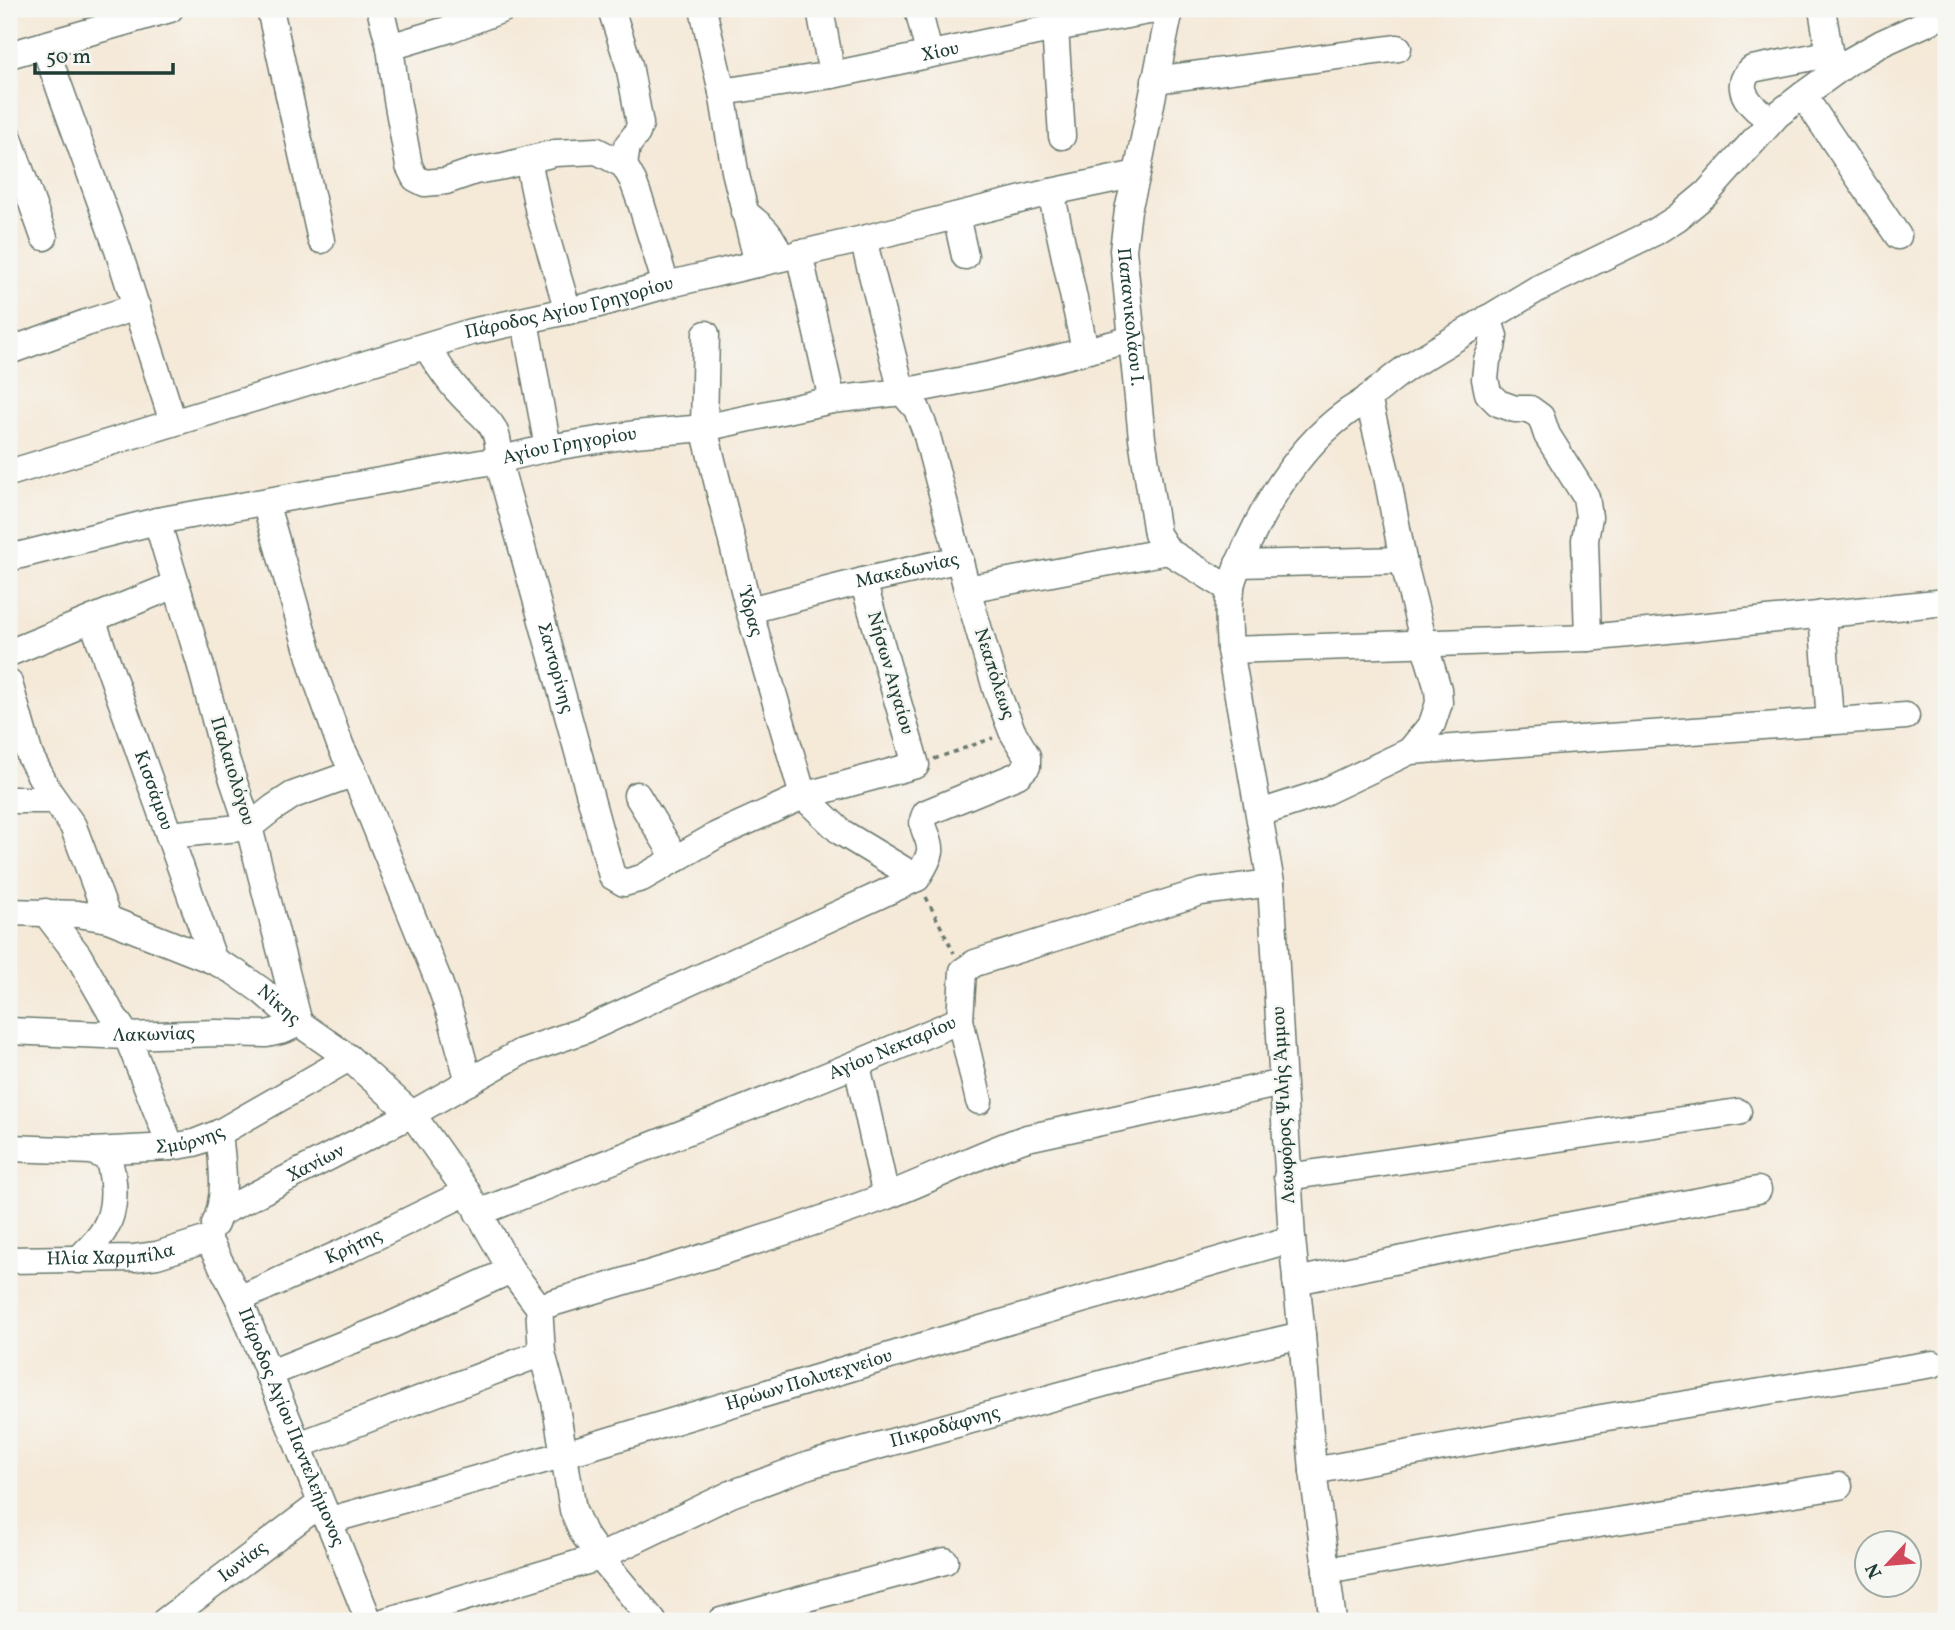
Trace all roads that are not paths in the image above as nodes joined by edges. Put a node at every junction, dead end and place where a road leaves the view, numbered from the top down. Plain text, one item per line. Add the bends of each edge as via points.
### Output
1 (170, 9) edge
2 (270, 9) edge
3 (380, 9) edge
4 (503, 9) edge
5 (611, 9) edge
6 (703, 9) edge
7 (821, 9) edge
8 (918, 9) edge
9 (1160, 9) edge
10 (1170, 9) edge
11 (1822, 9) edge
12 (477, 13) edge
13 (1946, 14) edge
14 (1055, 28) junction
15 (44, 46) junction
16 (390, 47) junction
17 (1398, 48) dead end
18 (929, 53) junction
19 (9, 55) edge
20 (1831, 63) junction
21 (832, 75) junction
22 (1156, 80) junction
23 (722, 92) junction
24 (1803, 95) junction
25 (1772, 120) junction
26 (1062, 136) dead end
27 (9, 138) edge
28 (528, 160) junction
29 (624, 165) junction
30 (1137, 174) junction
31 (1051, 192) junction
32 (956, 216) junction
33 (1898, 236) dead end
34 (44, 237) dead end
35 (863, 239) junction
36 (321, 240) dead end
37 (965, 256) dead end
38 (779, 259) junction
39 (556, 270) junction
40 (666, 285) junction
41 (137, 307) junction
42 (568, 311) junction
43 (1488, 318) junction
44 (533, 319) junction
45 (706, 334) dead end
46 (1133, 339) junction
47 (426, 346) junction
48 (1085, 350) junction
49 (9, 351) edge
50 (902, 392) junction
51 (1368, 398) junction
52 (832, 400) junction
53 (173, 422) junction
54 (704, 428) junction
55 (548, 448) junction
56 (498, 460) junction
57 (9, 472) edge
58 (265, 502) junction
59 (157, 521) junction
60 (1168, 551) junction
61 (9, 558) edge
62 (960, 559) junction
63 (1403, 560) junction
64 (1238, 564) junction
65 (863, 581) junction
66 (175, 584) junction
67 (967, 589) junction
68 (1230, 590) junction
69 (1946, 602) edge
70 (749, 610) junction
71 (1822, 614) junction
72 (92, 619) junction
73 (1588, 638) junction
74 (1424, 643) junction
75 (1230, 650) junction
76 (9, 653) edge
77 (9, 683) edge
78 (1906, 716) dead end
79 (1830, 721) junction
80 (1410, 751) junction
81 (353, 771) junction
82 (638, 795) dead end
83 (803, 796) junction
84 (9, 800) edge
85 (54, 800) junction
86 (1260, 813) junction
87 (249, 827) junction
88 (169, 835) junction
89 (677, 859) junction
90 (916, 878) junction
91 (1271, 883) junction
92 (9, 912) edge
93 (45, 912) junction
94 (108, 919) junction
95 (214, 961) junction
96 (960, 1020) junction
97 (299, 1023) junction
98 (9, 1031) edge
99 (127, 1036) junction
100 (349, 1058) junction
101 (857, 1065) junction
102 (469, 1082) junction
103 (1282, 1083) junction
104 (979, 1101) dead end
105 (1738, 1112) dead end
106 (412, 1114) junction
107 (219, 1133) junction
108 (171, 1147) junction
109 (9, 1148) edge
110 (92, 1151) junction
111 (1287, 1177) junction
112 (1758, 1191) dead end
113 (886, 1196) junction
114 (472, 1202) junction
115 (220, 1213) junction
116 (208, 1238) junction
117 (1292, 1239) junction
118 (9, 1260) edge
119 (78, 1260) junction
120 (511, 1270) junction
121 (1296, 1281) junction
122 (239, 1299) junction
123 (539, 1307) junction
124 (1302, 1335) junction
125 (542, 1353) junction
126 (1933, 1364) dead end
127 (268, 1374) junction
128 (299, 1445) junction
129 (565, 1454) junction
130 (1313, 1471) junction
131 (1839, 1486) dead end
132 (324, 1512) junction
133 (600, 1557) junction
134 (945, 1561) dead end
135 (1325, 1571) junction
136 (165, 1621) edge
137 (369, 1621) edge
138 (386, 1621) edge
139 (653, 1621) edge
140 (721, 1621) edge
141 (1333, 1621) edge

1 - 15 street
2 - 36 street
3 - 16 street
4 - 12 street
5 - 29 street via 629,65 640,124 627,146
6 - 23 street
7 - 21 street
8 - 18 street
9 - 14 street, Χίου
10 - 22 street, Παπανικολάου Ι.
11 - 20 street
12 - 16 street via 450,29
13 - 20 street, Λεωφόρος Ψιλής Άμμου via 1850,61
14 - 18 street, Χίου
14 - 26 street
15 - 19 street
15 - 41 street
16 - 28 street via 409,166 415,178 425,183 446,181
17 - 22 street
18 - 21 street, Χίου
20 - 24 street, Λεωφόρος Ψιλής Άμμου
20 - 25 street via 1752,69 1745,75 1744,93
21 - 23 street, Χίου
22 - 30 street, Παπανικολάου Ι.
23 - 38 street via 744,212 776,244
24 - 25 street, Λεωφόρος Ψιλής Άμμου
24 - 33 street
25 - 43 street, Λεωφόρος Ψιλής Άμμου via 1714,186 1677,218
27 - 34 street
28 - 29 street via 597,151
28 - 39 street
29 - 40 street via 642,203
30 - 31 street, Πάροδος Αγίου Γρηγορίου
30 - 46 street, Παπανικολάου Ι. via 1123,250
31 - 32 street, Πάροδος Αγίου Γρηγορίου
31 - 48 street
32 - 35 street, Πάροδος Αγίου Γρηγορίου
32 - 37 street
35 - 38 street, Πάροδος Αγίου Γρηγορίου
35 - 50 street
38 - 40 street, Πάροδος Αγίου Γρηγορίου
38 - 52 street
39 - 42 street
39 - 44 street
40 - 42 street, Πάροδος Αγίου Γρηγορίου
41 - 49 street
41 - 53 street
42 - 44 street, Πάροδος Αγίου Γρηγορίου
43 - 51 street, Λεωφόρος Ψιλής Άμμου via 1393,376
43 - 73 street via 1494,336 1485,379 1488,393 1498,403 1530,409 1541,417 1547,435 1586,497
44 - 47 street, Πάροδος Αγίου Γρηγορίου
44 - 55 street
45 - 54 street, Ύδρας
46 - 48 street, Αγίου Γρηγορίου
46 - 60 street, Παπανικολάου Ι. via 1157,534
47 - 53 street, Πάροδος Αγίου Γρηγορίου
47 - 56 street, Σαντορίνης via 445,376 493,426 500,445
48 - 50 street, Αγίου Γρηγορίου
50 - 52 street, Αγίου Γρηγορίου
50 - 62 street via 917,409 926,432
51 - 63 street
51 - 64 street, Λεωφόρος Ψιλής Άμμου via 1302,453 1264,510
52 - 54 street, Αγίου Γρηγορίου
53 - 57 street, Πάροδος Αγίου Γρηγορίου
54 - 55 street, Αγίου Γρηγορίου via 635,433
54 - 70 street, Ύδρας
55 - 56 street, Αγίου Γρηγορίου
56 - 58 street, Αγίου Γρηγορίου
56 - 89 street, Σαντορίνης via 612,876 624,883
58 - 59 street, Αγίου Γρηγορίου
58 - 81 street via 316,678
59 - 61 street, Αγίου Γρηγορίου
59 - 66 street, Παλαιολόγου
60 - 67 street, Μακεδωνίας
60 - 68 street
62 - 65 street, Μακεδωνίας
62 - 67 street, Μακεδωνίας
63 - 64 street
63 - 74 street
64 - 68 street, Λεωφόρος Ψιλής Άμμου
65 - 70 street, Μακεδωνίας
65 - 83 street, Νήσων Αιγαίου via 916,765
66 - 72 street
66 - 87 street, Παλαιολόγου
67 - 90 street, Νεαπόλεως via 997,692 1027,756 1027,766 1018,775 926,813 922,826 930,853
68 - 75 street, Λεωφόρος Ψιλής Άμμου
69 - 71 street
70 - 83 street, Ύδρας
71 - 73 street
71 - 79 street
72 - 76 street
72 - 88 street, Κισσάμου
73 - 74 street
74 - 75 street
74 - 80 street via 1439,703 1432,724
75 - 86 street, Λεωφόρος Ψιλής Άμμου
77 - 85 street via 30,755
78 - 79 street
79 - 80 street
80 - 86 street via 1322,793
81 - 87 street via 293,795
81 - 102 street via 439,982
82 - 89 street
83 - 89 street via 716,835
83 - 90 street via 841,832
84 - 85 street
85 - 94 street via 72,826
86 - 91 street, Λεωφόρος Ψιλής Άμμου
87 - 88 street
87 - 97 street, Παλαιολόγου
88 - 95 street, Κισσάμου
90 - 102 street, Χανίων via 596,1025 521,1052
91 - 96 street, Αγίου Νεκταρίου via 1201,892 985,958 963,971
91 - 103 street, Λεωφόρος Ψιλής Άμμου
92 - 93 street, Νίκης
93 - 94 street, Νίκης
93 - 99 street via 78,955
94 - 95 street, Νίκης
95 - 97 street, Νίκης
96 - 101 street, Αγίου Νεκταρίου
96 - 104 street
97 - 99 street, Λακωνίας via 266,1034
97 - 100 street, Νίκης
98 - 99 street, Λακωνίας
99 - 108 street
100 - 106 street, Νίκης
100 - 107 street, Σμύρνης
101 - 113 street
101 - 114 street, Αγίου Νεκταρίου
102 - 106 street, Χανίων
103 - 111 street, Λεωφόρος Ψιλής Άμμου
103 - 113 street via 1027,1138
105 - 111 street
106 - 114 street, Νίκης
106 - 115 street, Χανίων
107 - 108 street, Σμύρνης
107 - 115 street via 223,1170
108 - 110 street, Σμύρνης
109 - 110 street, Σμύρνης
110 - 119 street via 108,1158 114,1178 113,1203 105,1229
111 - 117 street, Λεωφόρος Ψιλής Άμμου
112 - 121 street
113 - 123 street
114 - 120 street, Νίκης
114 - 122 street, Κρήτης
115 - 116 street
116 - 119 street, Ηλία Χαρμπίλα via 157,1255
116 - 122 street, Πάροδος Αγίου Παντελεήμονος
117 - 121 street, Λεωφόρος Ψιλής Άμμου
117 - 129 street, Ηρώων Πολυτεχνείου
118 - 119 street, Ηλία Χαρμπίλα
120 - 123 street, Νίκης
120 - 127 street
121 - 124 street, Λεωφόρος Ψιλής Άμμου
122 - 127 street, Πάροδος Αγίου Παντελεήμονος
123 - 125 street
124 - 130 street, Λεωφόρος Ψιλής Άμμου
124 - 133 street, Πικροδάφνης via 1155,1369 809,1465 731,1494
125 - 128 street
125 - 129 street
126 - 130 street
127 - 128 street, Πάροδος Αγίου Παντελεήμονος
128 - 132 street, Πάροδος Αγίου Παντελεήμονος
129 - 132 street, Ηρώων Πολυτεχνείου
129 - 133 street via 573,1510
130 - 135 street, Λεωφόρος Ψιλής Άμμου
131 - 135 street
132 - 136 street, Ιωνίας
132 - 137 street, Πάροδος Αγίου Παντελεήμονος
133 - 138 street, Πικροδάφνης
133 - 139 street
134 - 140 street
135 - 141 street, Λεωφόρος Ψιλής Άμμου

